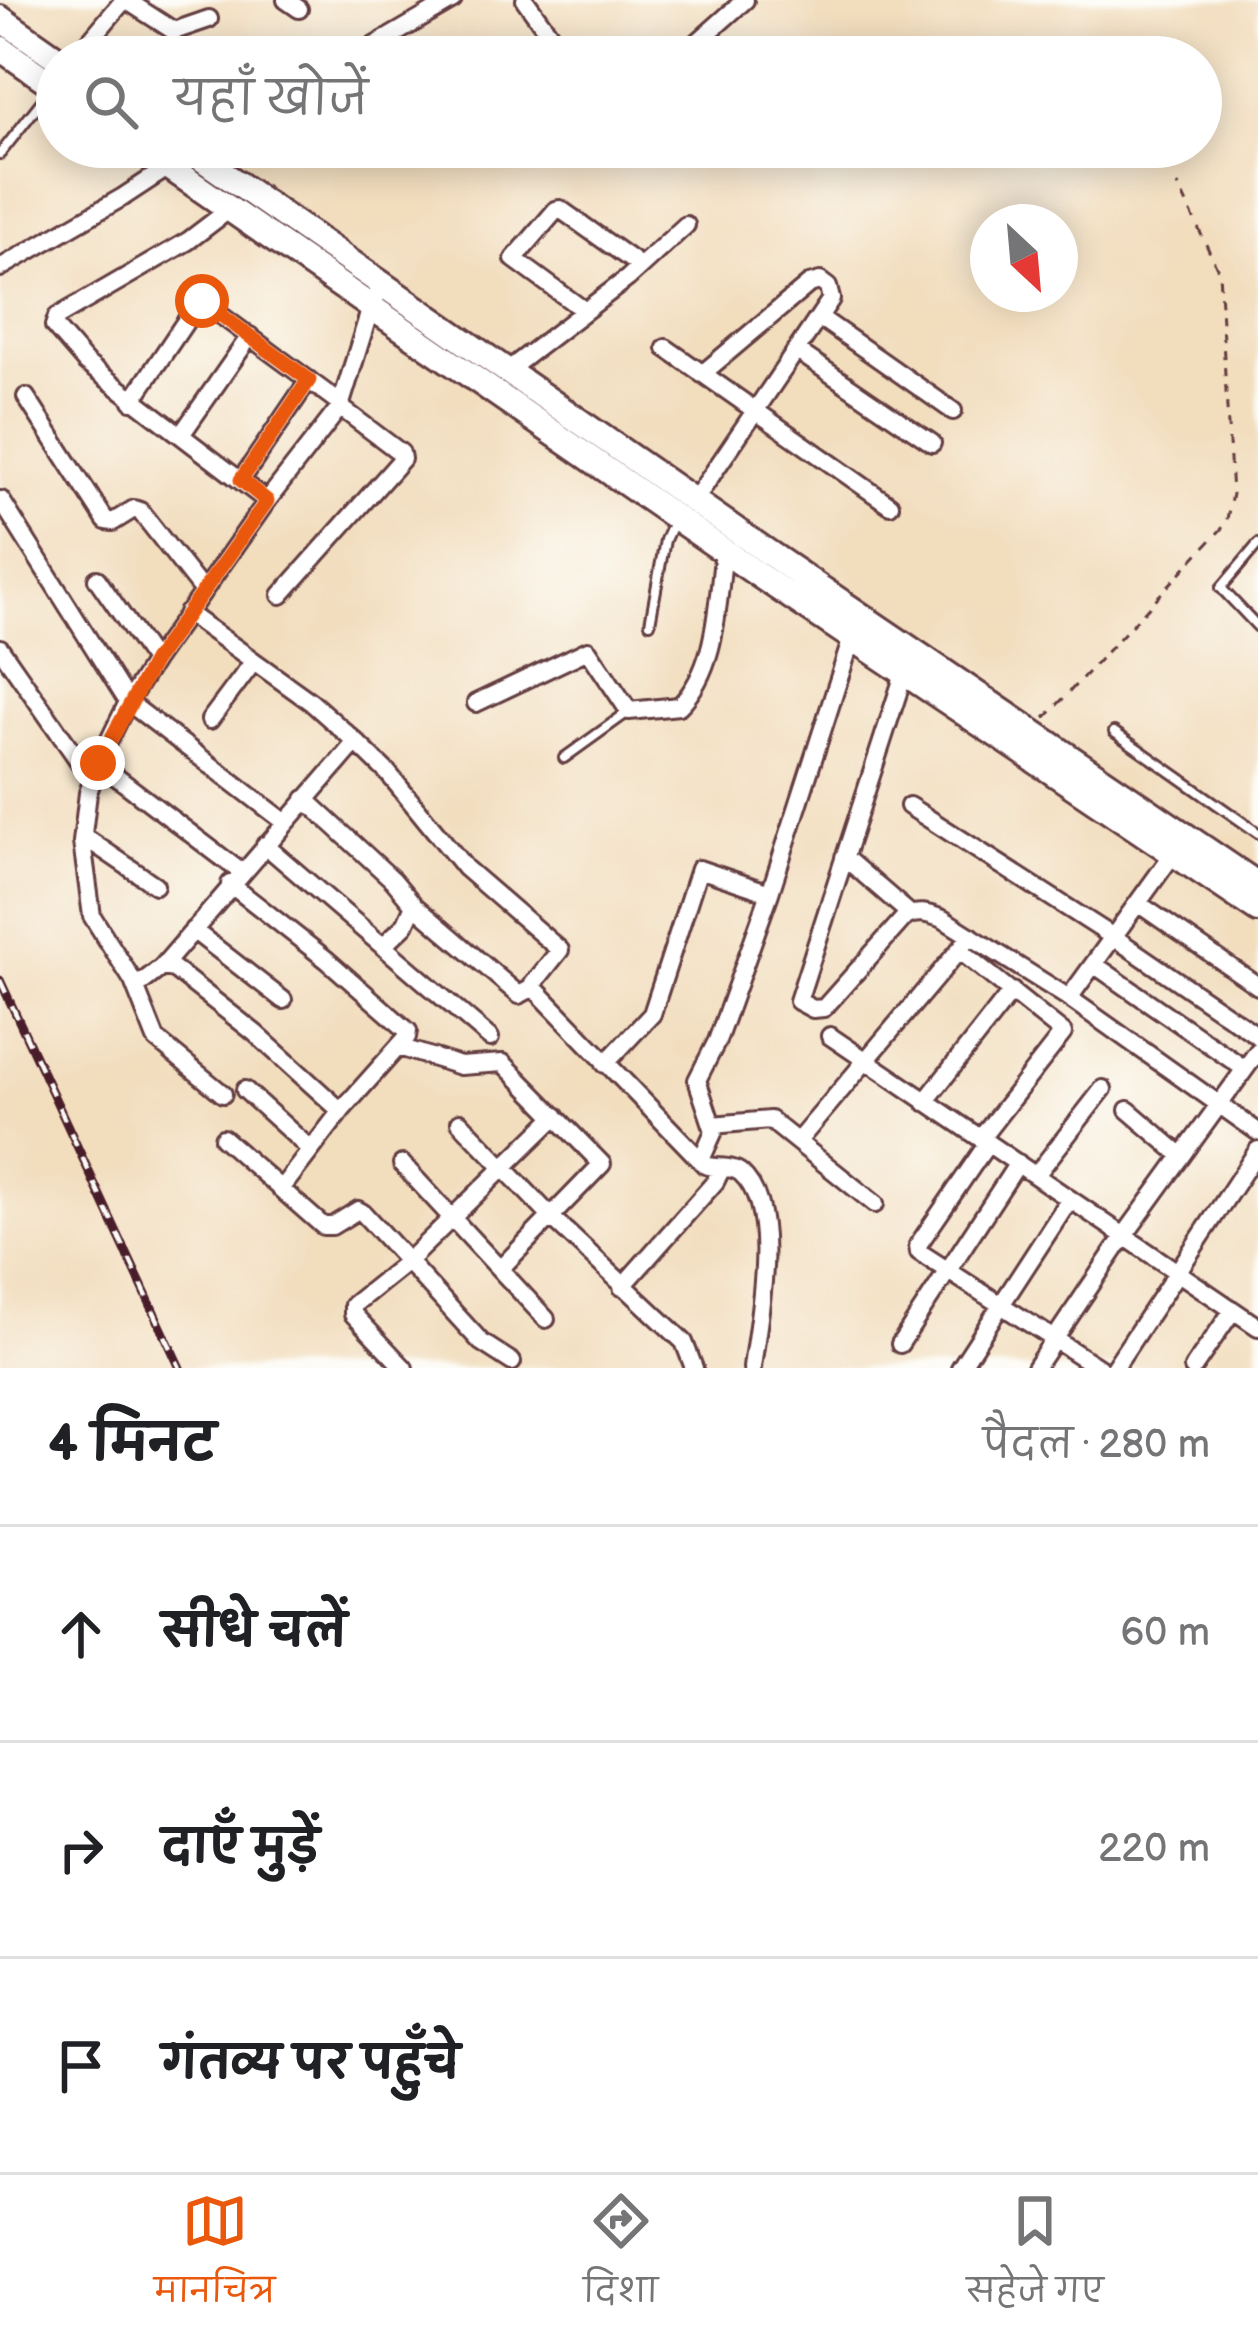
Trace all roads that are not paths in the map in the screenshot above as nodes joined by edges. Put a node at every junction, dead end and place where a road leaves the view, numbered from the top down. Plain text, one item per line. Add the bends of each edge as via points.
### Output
1 (125, 0) edge
2 (453, 0) edge
3 (525, 0) edge
4 (745, 0) edge
5 (0, 18) edge
6 (209, 19) dead end
7 (94, 36) edge
8 (391, 36) edge
9 (551, 36) edge
10 (705, 36) edge
11 (36, 43) edge
12 (0, 48) edge
13 (36, 72) edge
14 (36, 110) edge
15 (0, 154) edge
16 (163, 168) edge
17 (169, 168) edge
18 (216, 168) edge
19 (230, 209) junction
20 (686, 225) dead end
21 (640, 266) junction
22 (0, 268) edge
23 (377, 296) junction
24 (585, 311) junction
25 (819, 316) junction
26 (250, 336) junction
27 (666, 348) dead end
28 (796, 350) junction
29 (507, 371) junction
30 (703, 374) junction
31 (309, 380) junction
32 (26, 397) dead end
33 (132, 400) junction
34 (341, 405) junction
35 (953, 411) dead end
36 (755, 412) junction
37 (181, 435) junction
38 (932, 443) dead end
39 (241, 480) junction
40 (1, 500) edge
41 (267, 501) junction
42 (890, 505) dead end
43 (685, 509) junction
44 (1258, 544) edge
45 (724, 551) junction
46 (97, 579) dead end
47 (202, 590) junction
48 (281, 595) dead end
49 (188, 613) junction
50 (650, 623) dead end
51 (1258, 627) edge
52 (852, 638) junction
53 (0, 648) edge
54 (154, 661) junction
55 (254, 661) junction
56 (904, 674) junction
57 (128, 703) junction
58 (476, 703) dead end
59 (629, 711) junction
60 (210, 720) dead end
61 (1114, 732) dead end
62 (356, 742) junction
63 (564, 758) dead end
64 (95, 771) junction
65 (305, 799) junction
66 (909, 806) dead end
67 (285, 822) junction
68 (1258, 833) edge
69 (83, 836) junction
70 (266, 844) junction
71 (1173, 854) junction
72 (844, 857) junction
73 (236, 878) junction
74 (154, 885) dead end
75 (1258, 885) edge
76 (770, 893) junction
77 (1138, 904) junction
78 (414, 905) junction
79 (1258, 910) edge
80 (910, 914) junction
81 (193, 930) junction
82 (971, 936) junction
83 (1115, 938) junction
84 (383, 946) junction
85 (959, 950) junction
86 (1095, 965) junction
87 (162, 967) junction
88 (1258, 986) edge
89 (136, 987) junction
90 (534, 987) junction
91 (1012, 991) junction
92 (1069, 998) junction
93 (283, 1000) dead end
94 (830, 1036) dead end
95 (1258, 1036) edge
96 (490, 1038) dead end
97 (398, 1047) junction
98 (1258, 1051) edge
99 (866, 1063) junction
100 (605, 1064) junction
101 (1245, 1069) junction
102 (1103, 1089) dead end
103 (245, 1090) dead end
104 (223, 1094) dead end
105 (925, 1102) junction
106 (1220, 1104) junction
107 (1129, 1110) dead end
108 (341, 1111) junction
109 (556, 1116) junction
110 (460, 1122) dead end
111 (712, 1125) junction
112 (1258, 1132) edge
113 (223, 1138) dead end
114 (984, 1140) junction
115 (798, 1141) junction
116 (311, 1150) junction
117 (1258, 1150) edge
118 (1182, 1156) junction
119 (1018, 1163) junction
120 (402, 1164) dead end
121 (709, 1164) junction
122 (505, 1169) junction
123 (1036, 1175) junction
124 (280, 1189) junction
125 (1070, 1198) junction
126 (875, 1204) dead end
127 (550, 1216) junction
128 (452, 1218) junction
129 (1124, 1235) junction
130 (408, 1261) junction
131 (500, 1270) junction
132 (946, 1271) junction
133 (1176, 1272) junction
134 (622, 1287) junction
135 (1000, 1305) junction
136 (1232, 1310) junction
137 (546, 1319) dead end
138 (1258, 1327) edge
139 (1054, 1339) junction
140 (900, 1344) dead end
141 (514, 1366) edge
142 (404, 1368) edge
143 (694, 1368) edge
144 (752, 1368) edge
145 (960, 1368) edge
146 (1035, 1368) edge
147 (1100, 1368) edge
148 (1114, 1368) edge
149 (1193, 1368) edge

1 - 6 street via 174,31
1 - 7 street
2 - 8 street
3 - 9 street
4 - 10 street
5 - 11 main road
12 - 13 main road
14 - 15 lane
16 - 22 street
17 - 19 main road
18 - 23 main road
19 - 23 main road
19 - 33 street via 54,321 81,359
20 - 21 street
21 - 24 street
21 - 24 street via 556,210 514,260
23 - 29 main road
23 - 34 street
23 - 43 main road
24 - 29 street
25 - 28 street
25 - 30 street via 831,293 814,280
25 - 35 street
26 - 31 street
26 - 33 street via 200,300
26 - 37 street
27 - 30 street
28 - 36 street
28 - 38 street
29 - 43 main road
30 - 36 street
31 - 34 street
31 - 39 street
32 - 47 street via 106,521 137,509
33 - 37 street
34 - 41 street
34 - 48 street via 402,459
36 - 42 street
36 - 43 street
37 - 39 street
39 - 41 street
40 - 57 street
41 - 47 street
43 - 45 main road
43 - 50 lane via 665,540
43 - 75 main road
44 - 51 lane via 1221,588
45 - 52 main road
45 - 59 street via 711,647 685,702
46 - 54 street
47 - 49 street
49 - 54 street
49 - 55 street
52 - 56 main road
52 - 76 street
53 - 64 street
54 - 57 street
55 - 60 street
55 - 62 street
56 - 71 main road
56 - 72 street
57 - 64 street
57 - 67 street
58 - 59 street via 588,650
59 - 63 lane
61 - 68 lane
62 - 65 street
62 - 90 street via 465,868 560,950
64 - 69 street
64 - 73 street
65 - 67 street
65 - 78 street
66 - 83 street
67 - 70 street
69 - 74 street
69 - 89 street via 92,916
70 - 73 street
70 - 84 street
71 - 77 street
71 - 79 main road
72 - 80 street
72 - 80 street via 801,1004 824,1008
73 - 81 street
73 - 97 street via 404,1025 407,1037
76 - 100 street via 699,869 652,1014
76 - 111 street via 695,1084
77 - 83 street
77 - 88 street
78 - 84 street
78 - 90 street via 519,995
80 - 82 street via 928,913
81 - 87 street
81 - 93 street
82 - 85 street
82 - 92 street
83 - 86 street
83 - 95 street
84 - 96 street
85 - 91 street
85 - 99 street
86 - 92 street
86 - 101 street
87 - 89 street
87 - 108 street via 255,1033
89 - 104 street via 156,1039
90 - 100 street
91 - 105 street
91 - 114 street via 1063,1033
92 - 106 street
94 - 99 street
97 - 108 street
97 - 109 street via 460,1066 503,1063
98 - 101 street
99 - 105 street
99 - 115 street
100 - 121 street
101 - 106 street
102 - 123 street
103 - 116 street
105 - 114 street
106 - 112 street
106 - 118 street
107 - 118 street
108 - 116 street
109 - 122 street
109 - 127 street via 602,1164
110 - 122 street
111 - 115 street via 765,1118
111 - 121 street
113 - 124 street
114 - 119 street
114 - 132 street via 918,1245
115 - 126 street
116 - 124 street
117 - 133 street
118 - 129 street
119 - 123 street
119 - 132 street
120 - 128 street
121 - 134 street via 719,1172 715,1182
121 - 144 street via 740,1172 758,1204 764,1268
122 - 127 street
122 - 128 street
123 - 125 street
124 - 130 street via 327,1228 363,1213
125 - 129 street
125 - 135 street
127 - 131 street
127 - 134 street
128 - 130 street
128 - 131 street
129 - 133 street
129 - 139 street
130 - 141 street via 481,1342
130 - 142 street via 351,1310
131 - 137 street
132 - 135 street
132 - 140 street
133 - 136 street
133 - 148 street
134 - 143 street via 684,1342
135 - 139 street
135 - 145 street
136 - 138 street
136 - 149 street
139 - 146 street
139 - 147 street

